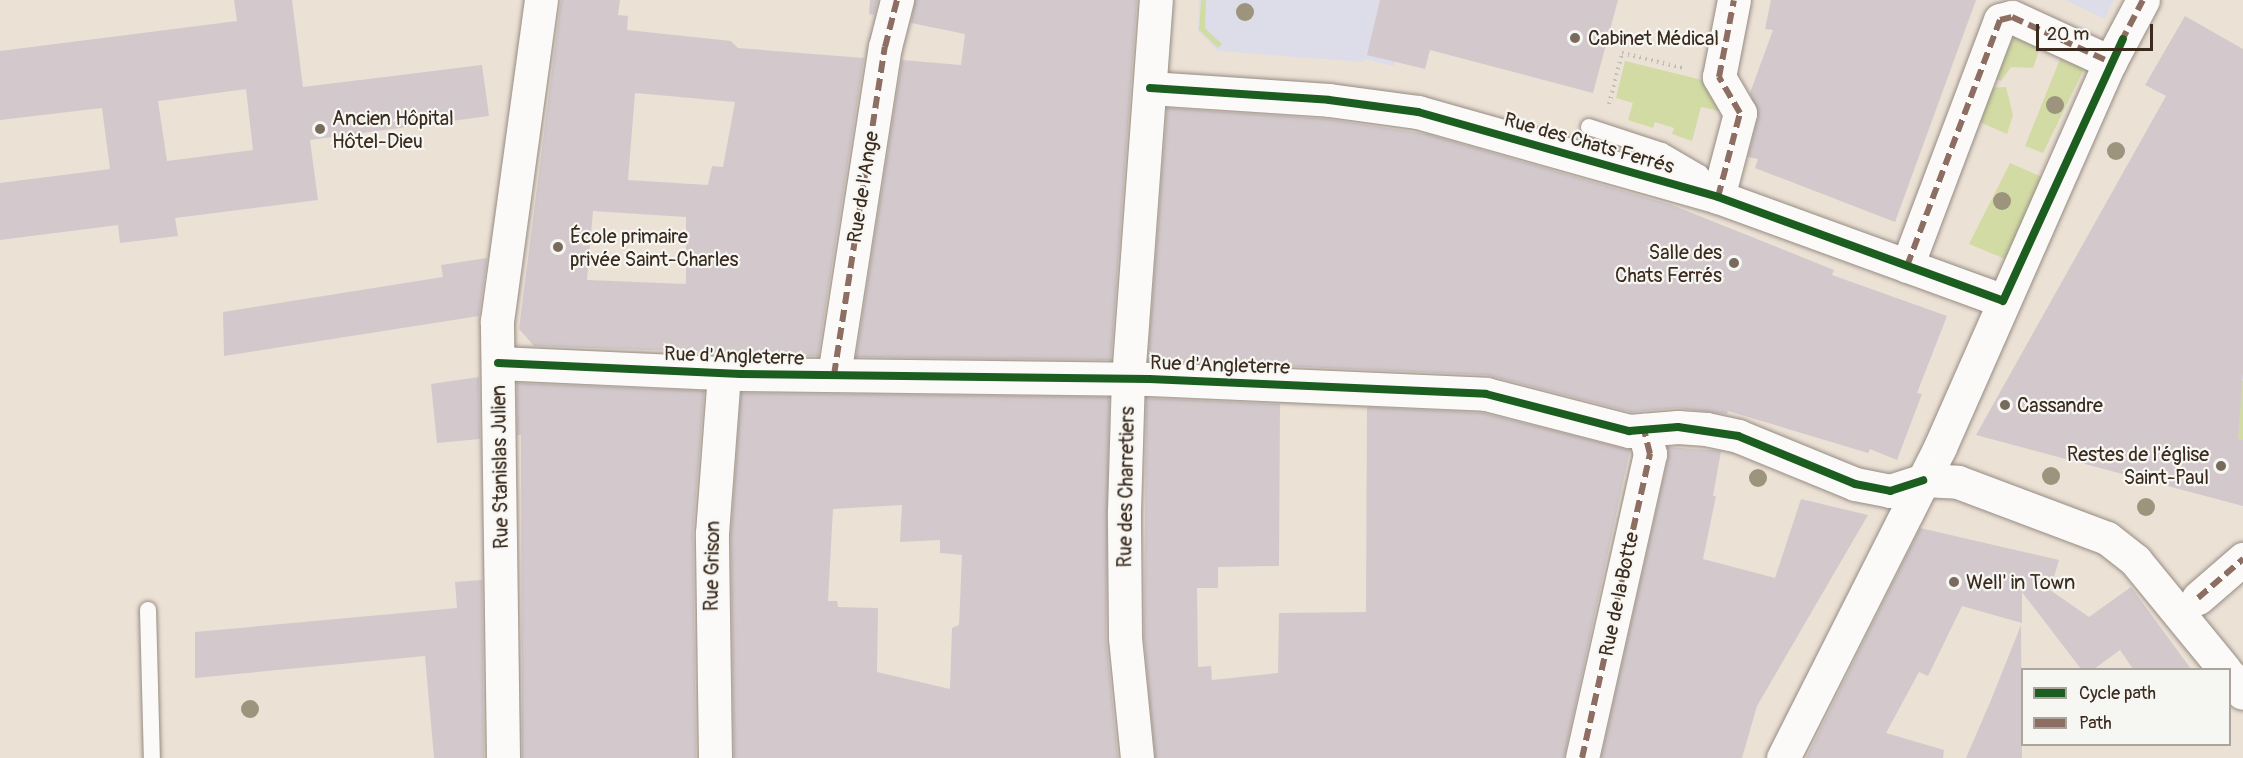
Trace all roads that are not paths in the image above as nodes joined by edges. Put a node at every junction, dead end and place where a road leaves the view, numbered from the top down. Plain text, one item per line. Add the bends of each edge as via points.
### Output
1 (541, 0) edge
2 (897, 0) edge
3 (1156, 0) edge
4 (1734, 0) edge
5 (2143, 0) edge
6 (2117, 50) junction
7 (1150, 88) junction
8 (1589, 127) dead end
9 (1718, 197) junction
10 (1907, 266) junction
11 (2003, 301) junction
12 (498, 363) junction
13 (724, 374) junction
14 (834, 375) junction
15 (1128, 379) junction
16 (1644, 430) junction
17 (1923, 480) junction
18 (2243, 558) edge
19 (148, 610) dead end
20 (2194, 611) junction
21 (2224, 668) edge
22 (2231, 678) edge
23 (2243, 693) edge
24 (152, 758) edge
25 (503, 758) edge
26 (715, 758) edge
27 (1137, 758) edge
28 (1582, 758) edge
29 (1783, 758) edge

1 - 12 street, Rue Stanislas Julien via 497,321
2 - 14 street, Rue de l'Ange via 885,47
3 - 7 street, Rue des Charretiers
4 - 9 street via 1719,77 1740,113
5 - 6 street
6 - 10 street via 2012,17 2000,20
6 - 11 street
7 - 9 street, Rue des Chats Ferrés via 1329,100 1418,112
7 - 15 street, Rue des Charretiers
8 - 9 lane via 1662,151 1700,173
9 - 10 street, Rue des Chats Ferrés
10 - 11 street, Rue des Chats Ferrés
11 - 17 street
12 - 13 street, Rue d'Angleterre
12 - 25 street, Rue Stanislas Julien
13 - 14 street, Rue d'Angleterre
13 - 26 street, Rue Grison via 712,533
14 - 15 street, Rue d'Angleterre
15 - 16 street, Rue d'Angleterre via 1486,394 1629,430
15 - 27 street, Rue des Charretiers via 1125,638
16 - 17 street, Rue d'Angleterre via 1678,427 1738,436 1835,478 1878,489 1890,491
16 - 28 street, Rue de la Botte via 1650,454
17 - 20 street via 1958,482 2107,538
17 - 29 street
18 - 20 street
19 - 24 lane
20 - 21 street
22 - 23 street

